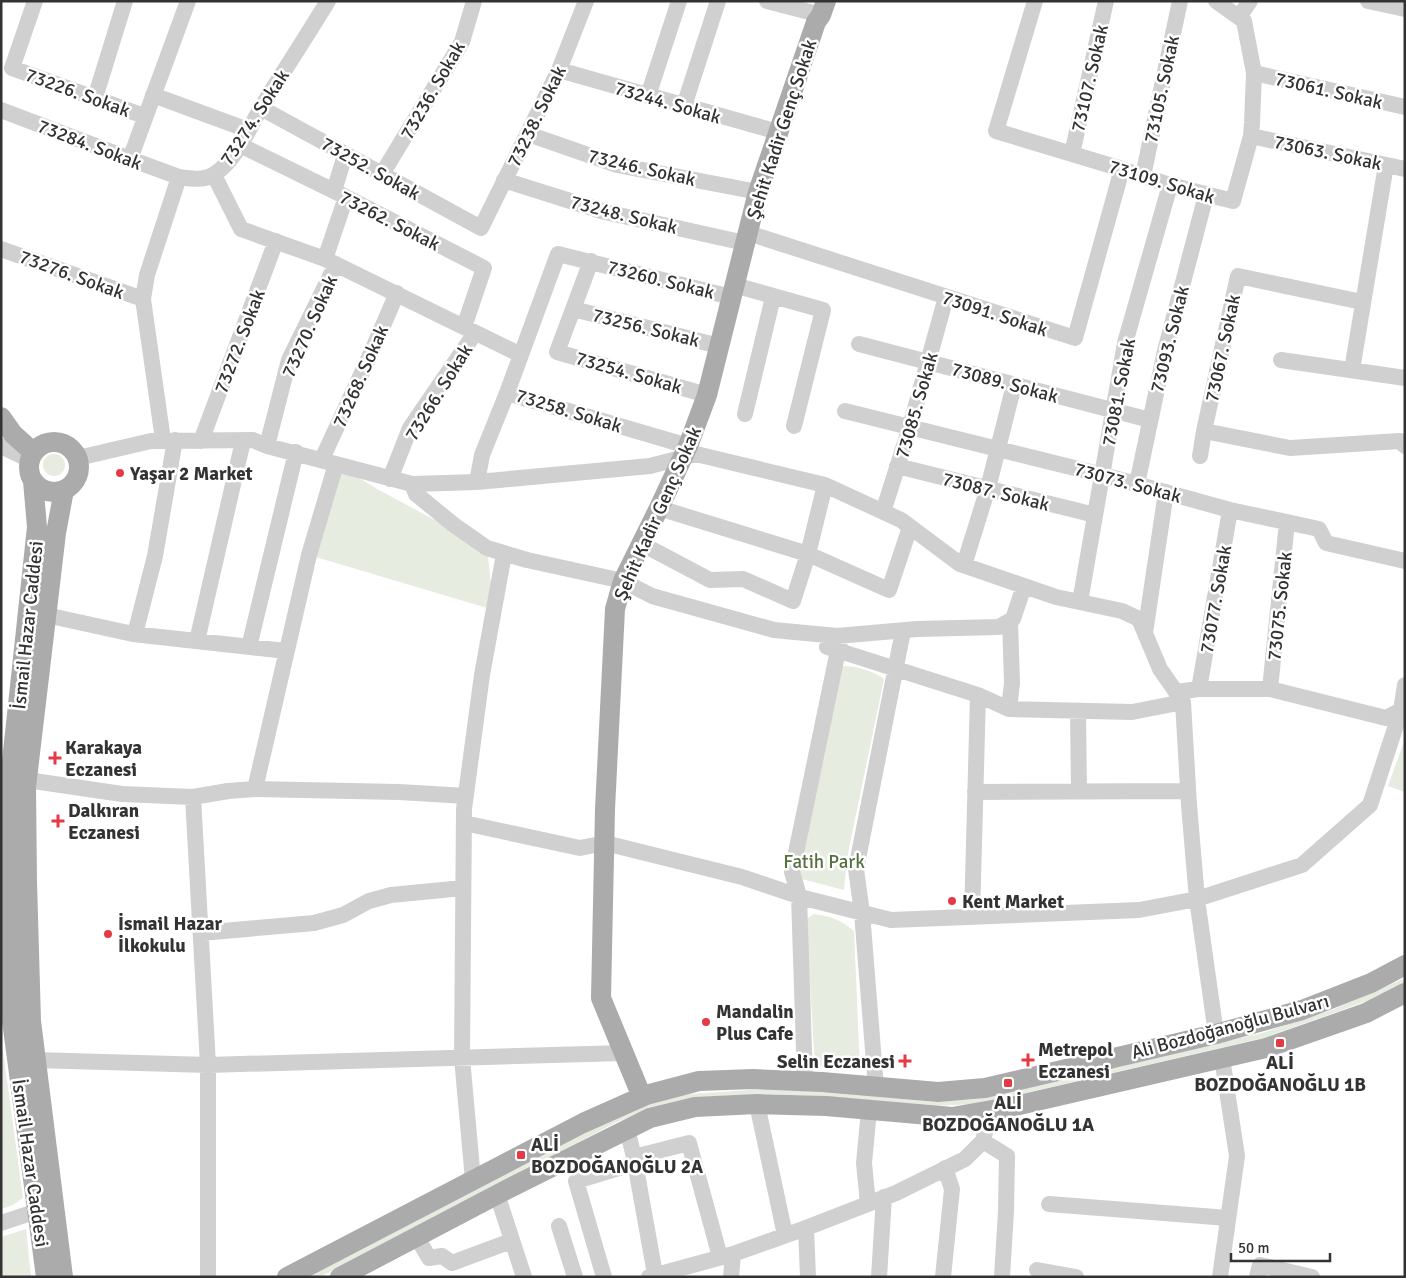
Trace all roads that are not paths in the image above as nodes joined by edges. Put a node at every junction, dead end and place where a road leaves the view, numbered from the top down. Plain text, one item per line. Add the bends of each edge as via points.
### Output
1 (35, 1) edge
2 (125, 1) edge
3 (188, 1) edge
4 (328, 1) edge
5 (474, 1) edge
6 (586, 1) edge
7 (679, 1) edge
8 (718, 1) edge
9 (767, 1) edge
10 (1035, 1) edge
11 (1106, 1) edge
12 (1180, 1) edge
13 (1216, 1) edge
14 (1250, 1) edge
15 (1368, 1) edge
16 (824, 8) edge
17 (1405, 9) edge
18 (1239, 17) junction
19 (559, 70) junction
20 (1254, 73) junction
21 (153, 95) junction
22 (648, 96) junction
23 (95, 98) junction
24 (684, 106) junction
25 (1405, 106) edge
26 (261, 108) junction
27 (1, 110) edge
28 (144, 116) junction
29 (248, 130) junction
30 (778, 132) junction
31 (528, 134) junction
32 (1250, 136) junction
33 (240, 146) junction
34 (345, 154) junction
35 (1072, 154) junction
36 (130, 159) junction
37 (1386, 165) junction
38 (1122, 169) junction
39 (1405, 169) edge
40 (382, 174) junction
41 (214, 175) junction
42 (1143, 176) junction
43 (179, 177) junction
44 (504, 180) junction
45 (1170, 185) junction
46 (758, 192) junction
47 (340, 194) junction
48 (1206, 195) junction
49 (481, 228) joint
50 (747, 238) junction
51 (276, 242) junction
52 (1, 248) edge
53 (331, 261) junction
54 (591, 261) junction
55 (733, 291) junction
56 (397, 293) junction
57 (773, 297) junction
58 (946, 297) junction
59 (143, 299) junction
60 (1362, 302) junction
61 (573, 309) junction
62 (469, 330) junction
63 (859, 344) dead end
64 (720, 346) junction
65 (521, 354) junction
66 (1281, 360) dead end
67 (928, 363) junction
68 (1352, 370) junction
69 (1405, 378) edge
70 (1014, 385) junction
71 (507, 392) junction
72 (707, 395) junction
73 (845, 411) dead end
74 (1114, 411) junction
75 (745, 414) dead end
76 (1, 416) edge
77 (1150, 420) junction
78 (794, 426) dead end
79 (910, 427) junction
80 (1204, 431) junction
81 (169, 440) junction
82 (243, 440) junction
83 (201, 441) junction
84 (1, 446) edge
85 (267, 446) junction
86 (1405, 446) edge
87 (998, 449) junction
88 (685, 451) junction
89 (296, 452) junction
90 (31, 456) junction
91 (1200, 456) dead end
92 (78, 458) junction
93 (329, 462) junction
94 (898, 466) junction
95 (1102, 475) junction
96 (390, 479) junction
97 (33, 481) junction
98 (477, 482) junction
99 (412, 484) junction
100 (1136, 484) junction
101 (825, 485) junction
102 (988, 488) junction
103 (64, 490) junction
104 (1166, 492) junction
105 (660, 508) junction
106 (1230, 510) junction
107 (883, 512) junction
108 (1095, 515) junction
109 (1288, 522) junction
110 (910, 527) junction
111 (642, 544) junction
112 (504, 554) junction
113 (808, 554) junction
114 (1405, 561) edge
115 (964, 566) junction
116 (623, 581) junction
117 (1024, 586) junction
118 (1080, 602) junction
119 (46, 615) junction
120 (1010, 621) junction
121 (903, 631) junction
122 (1145, 633) junction
123 (135, 634) junction
124 (197, 641) junction
125 (839, 643) junction
126 (249, 647) junction
127 (286, 651) junction
128 (896, 669) junction
129 (1405, 685) edge
130 (1199, 689) junction
131 (1270, 689) junction
132 (978, 695) junction
133 (1180, 697) junction
134 (1009, 709) junction
135 (1403, 710) edge
136 (1078, 711) junction
137 (26, 780) junction
138 (255, 789) junction
139 (1079, 791) junction
140 (1188, 791) junction
141 (975, 792) junction
142 (466, 796) junction
143 (193, 797) junction
144 (464, 823) junction
145 (605, 843) junction
146 (13, 882) edge
147 (463, 888) junction
148 (799, 896) junction
149 (1197, 899) junction
150 (862, 912) junction
151 (972, 917) junction
152 (201, 933) junction
153 (1405, 965) edge
154 (1405, 993) edge
155 (6, 1021) edge
156 (1216, 1034) junction
157 (624, 1052) junction
158 (462, 1058) junction
159 (1222, 1058) junction
160 (35, 1060) junction
161 (208, 1065) junction
162 (805, 1081) junction
163 (876, 1087) junction
164 (642, 1097) junction
165 (757, 1104) junction
166 (870, 1110) junction
167 (990, 1110) junction
168 (627, 1129) junction
169 (983, 1141) junction
170 (634, 1160) junction
171 (945, 1168) junction
172 (473, 1180) junction
173 (497, 1194) junction
174 (884, 1197) junction
175 (868, 1204) junction
176 (1048, 1204) dead end
177 (37, 1211) junction
178 (1228, 1218) junction
179 (1, 1223) edge
180 (559, 1226) dead end
181 (806, 1228) junction
182 (785, 1235) junction
183 (511, 1241) junction
184 (422, 1246) dead end
185 (726, 1255) junction
186 (1037, 1270) dead end
187 (341, 1276) edge
188 (652, 1276) edge
189 (46, 1277) edge
190 (63, 1277) edge
191 (208, 1277) edge
192 (287, 1277) edge
193 (524, 1277) edge
194 (575, 1277) edge
195 (604, 1277) edge
196 (731, 1277) edge
197 (808, 1277) edge
198 (879, 1277) edge
199 (944, 1277) edge
200 (1002, 1277) edge
201 (1076, 1277) edge
202 (1220, 1277) edge
203 (1257, 1277) edge
204 (1312, 1277) edge

1 - 23 street, 73226. Sokak via 12,68
2 - 23 street
3 - 21 street
4 - 26 street, 73274. Sokak
5 - 40 street, 73236. Sokak via 462,42
6 - 19 street, 73238. Sokak
7 - 22 street
8 - 24 street
9 - 16 street
10 - 35 street, 73109. Sokak via 996,131
11 - 35 street, 73107. Sokak
12 - 42 street, 73105. Sokak
13 - 18 street
14 - 18 street
15 - 17 street
16 - 30 main road, Şehit Kadir Genç Sokak via 816,22
18 - 20 street, 73109. Sokak via 1244,21
19 - 22 street, 73244. Sokak
19 - 31 street, 73238. Sokak
20 - 25 street, 73061. Sokak
20 - 32 street, 73109. Sokak
21 - 28 street
21 - 29 street
22 - 24 street, 73244. Sokak
23 - 28 street, 73226. Sokak
24 - 30 street, 73244. Sokak
26 - 29 street, 73274. Sokak
26 - 34 street, 73252. Sokak
27 - 36 street, 73284. Sokak
28 - 36 street
29 - 33 street, 73274. Sokak
30 - 46 main road, Şehit Kadir Genç Sokak
31 - 44 street, 73238. Sokak
31 - 46 street, 73246. Sokak via 617,165
32 - 37 street, 73063. Sokak
32 - 48 street, 73109. Sokak via 1233,201
33 - 41 street, 73274. Sokak
33 - 47 street, 73262. Sokak
34 - 40 street, 73252. Sokak
34 - 47 street, 73270. Sokak
35 - 38 street, 73109. Sokak
36 - 43 street, 73284. Sokak
37 - 39 street, 73063. Sokak
37 - 60 street
38 - 42 street, 73109. Sokak
38 - 58 street, 73091. Sokak via 1075,338
40 - 49 street, 73252. Sokak
41 - 43 street, 73274. Sokak via 204,179
41 - 51 street via 241,230
42 - 45 street, 73109. Sokak
43 - 59 street via 147,275
44 - 49 street, 73238. Sokak
44 - 50 street, 73248. Sokak via 605,212
45 - 48 street, 73109. Sokak
45 - 74 street, 73081. Sokak via 1125,343
46 - 50 main road, Şehit Kadir Genç Sokak
47 - 53 street, 73270. Sokak
47 - 62 street, 73262. Sokak via 484,268
48 - 77 street, 73093. Sokak via 1164,351
50 - 55 main road, Şehit Kadir Genç Sokak
50 - 58 street, 73091. Sokak
51 - 53 street
51 - 83 street, 73272. Sokak
52 - 59 street, 73276. Sokak
53 - 56 street
53 - 85 street, 73270. Sokak via 289,360
54 - 55 street, 73260. Sokak
54 - 61 street, 73254. Sokak
54 - 65 street, 73258. Sokak via 558,254
55 - 57 street, 73260. Sokak
55 - 64 main road, Şehit Kadir Genç Sokak
56 - 62 street
56 - 93 street, 73268. Sokak
57 - 75 street
57 - 78 street, 73260. Sokak via 823,310
58 - 67 street, 73085. Sokak
59 - 81 street
60 - 68 street
60 - 80 street, 73067. Sokak via 1238,276
61 - 64 street, 73256. Sokak
61 - 72 street, 73254. Sokak via 557,352
62 - 65 street
62 - 96 street, 73266. Sokak via 410,428
63 - 67 street, 73089. Sokak
64 - 72 main road, Şehit Kadir Genç Sokak
65 - 71 street, 73258. Sokak
66 - 68 street
67 - 70 street, 73089. Sokak
67 - 79 street, 73085. Sokak
68 - 69 street
70 - 74 street, 73089. Sokak
70 - 87 street
71 - 88 street, 73258. Sokak
71 - 98 street via 482,455
72 - 88 main road, Şehit Kadir Genç Sokak
73 - 79 street, 73073. Sokak
74 - 77 street, 73089. Sokak
74 - 95 street, 73081. Sokak
76 - 90 main road
77 - 100 street, 73093. Sokak
79 - 87 street, 73073. Sokak
79 - 94 street, 73085. Sokak
80 - 86 street via 1290,448 1400,442
80 - 91 street, 73067. Sokak
81 - 83 street
81 - 92 street via 151,441
81 - 123 street via 155,556
82 - 83 street
82 - 85 street
82 - 124 street
84 - 90 street
85 - 89 street
87 - 95 street, 73073. Sokak
87 - 102 street
88 - 98 street via 672,461 650,466
88 - 101 street
88 - 105 main road, Şehit Kadir Genç Sokak
89 - 93 street
89 - 126 street
90 - 92 main road via 38,446 61,442
90 - 97 main road via 29,468
92 - 103 main road via 75,480
93 - 96 street
93 - 127 street, 73268. Sokak
94 - 102 street, 73087. Sokak
94 - 107 street, 73085. Sokak
95 - 100 street, 73073. Sokak
95 - 108 street, 73081. Sokak
96 - 99 street
97 - 103 main road via 44,490
97 - 146 main road, İsmail Hazar Caddesi via 38,527 7,808
98 - 99 street
99 - 112 street via 416,494 464,534
100 - 104 street, 73073. Sokak
101 - 107 street
101 - 113 street
102 - 108 street, 73087. Sokak
102 - 115 street
103 - 119 main road, İsmail Hazar Caddesi
104 - 106 street, 73073. Sokak
104 - 122 street
105 - 111 main road, Şehit Kadir Genç Sokak
105 - 113 street
106 - 109 street, 73073. Sokak
106 - 130 street, 73077. Sokak
107 - 110 street
108 - 118 street, 73081. Sokak
109 - 114 street, 73073. Sokak via 1319,529 1326,543
109 - 131 street, 73075. Sokak
110 - 113 street via 889,590
110 - 115 street
111 - 113 street via 710,580 743,579 793,600
111 - 116 main road, Şehit Kadir Genç Sokak
112 - 116 street
112 - 142 street via 482,675
115 - 117 street
116 - 125 street via 652,596 777,631
116 - 145 main road, Şehit Kadir Genç Sokak via 615,609
117 - 118 street
117 - 120 street
118 - 122 street via 1122,611 1139,619
119 - 123 street
119 - 137 main road, İsmail Hazar Caddesi
120 - 121 street via 999,627
120 - 134 street via 1012,683
121 - 125 street
121 - 128 street
122 - 133 street via 1160,669
123 - 124 street
124 - 126 street
125 - 128 street
125 - 148 street via 792,872
126 - 127 street
127 - 138 street, 73268. Sokak
128 - 132 street
128 - 150 street via 856,869
129 - 135 street
130 - 131 street
130 - 133 street
131 - 135 street via 1386,718
132 - 134 street
132 - 141 street
133 - 136 street via 1132,712
133 - 140 street
134 - 136 street
135 - 149 street via 1370,805 1302,865
136 - 139 street
137 - 143 street via 122,794
137 - 146 main road, İsmail Hazar Caddesi
138 - 142 street
138 - 143 street
139 - 140 street
139 - 141 street
140 - 149 street
141 - 151 street
142 - 144 street
143 - 152 street
144 - 145 street via 580,848
144 - 147 street
145 - 148 street via 742,877
145 - 157 main road, Şehit Kadir Genç Sokak via 601,998
146 - 155 main road, İsmail Hazar Caddesi
146 - 160 main road, İsmail Hazar Caddesi
147 - 152 street via 390,895 314,923
147 - 158 street
148 - 150 street
148 - 162 street
149 - 151 street via 1139,910
149 - 156 street
150 - 151 street via 891,920
150 - 163 street
152 - 161 street
153 - 156 main road, Ali Bozdoğanoğlu Bulvarı via 1371,983 1302,1010
154 - 159 main road, Ali Bozdoğanoğlu Bulvarı via 1366,1012 1297,1037
155 - 177 main road, İsmail Hazar Caddesi
156 - 163 main road, Ali Bozdoğanoğlu Bulvarı via 985,1088 938,1092
157 - 158 street
157 - 164 main road, Şehit Kadir Genç Sokak
158 - 161 street
158 - 172 street
159 - 167 main road, Ali Bozdoğanoğlu Bulvarı
159 - 178 street via 1237,1156
160 - 161 street
160 - 190 main road, İsmail Hazar Caddesi
161 - 191 street
162 - 163 main road, Ali Bozdoğanoğlu Bulvarı
162 - 164 main road, Ali Bozdoğanoğlu Bulvarı via 699,1081
164 - 172 main road, Ali Bozdoğanoğlu Bulvarı via 583,1123
165 - 166 main road, Ali Bozdoğanoğlu Bulvarı
165 - 168 main road, Ali Bozdoğanoğlu Bulvarı via 695,1107 650,1118
165 - 182 street
166 - 167 main road, Ali Bozdoğanoğlu Bulvarı via 952,1117
166 - 175 street via 864,1163
167 - 169 street
168 - 170 street
168 - 173 main road, Ali Bozdoğanoğlu Bulvarı
169 - 171 street via 965,1158
169 - 200 street via 1007,1156
170 - 185 street via 689,1143
170 - 188 street
170 - 195 street via 576,1181
171 - 174 street
171 - 199 street via 952,1189
172 - 192 main road, Ali Bozdoğanoğlu Bulvarı
173 - 183 street
173 - 187 main road, Ali Bozdoğanoğlu Bulvarı
174 - 175 street
174 - 198 street
175 - 181 street
176 - 178 street
177 - 179 street
177 - 189 main road, İsmail Hazar Caddesi
178 - 202 street
180 - 194 street
181 - 182 street
181 - 197 street
182 - 185 street
183 - 184 street via 452,1263 442,1256 429,1258
183 - 193 street
185 - 188 street
185 - 196 street
186 - 201 street
203 - 204 street via 1260,1265

